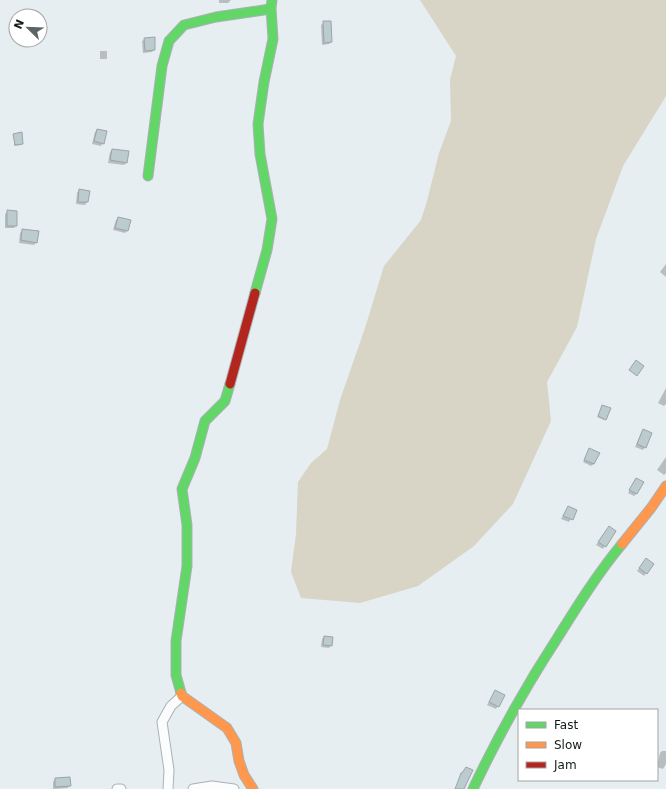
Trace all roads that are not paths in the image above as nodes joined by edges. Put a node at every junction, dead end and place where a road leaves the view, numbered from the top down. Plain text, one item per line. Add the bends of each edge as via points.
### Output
1 (271, 4) edge
2 (148, 176) dead end
3 (666, 486) edge
4 (182, 696) junction
5 (118, 789) edge
6 (121, 789) edge
7 (168, 789) edge
8 (193, 789) edge
9 (234, 789) edge
10 (253, 789) edge
11 (473, 789) edge

1 - 2 street via 184,25 169,42 162,66
1 - 4 street via 273,39 258,124 260,154 272,219 267,250 226,401 205,421 195,458 182,489 187,525 187,566 176,641 176,675
3 - 11 street via 602,569 560,630 503,728
4 - 7 street via 171,706 162,722 169,770
4 - 10 street via 227,728 236,743 244,775
5 - 6 street
8 - 9 street via 212,786

